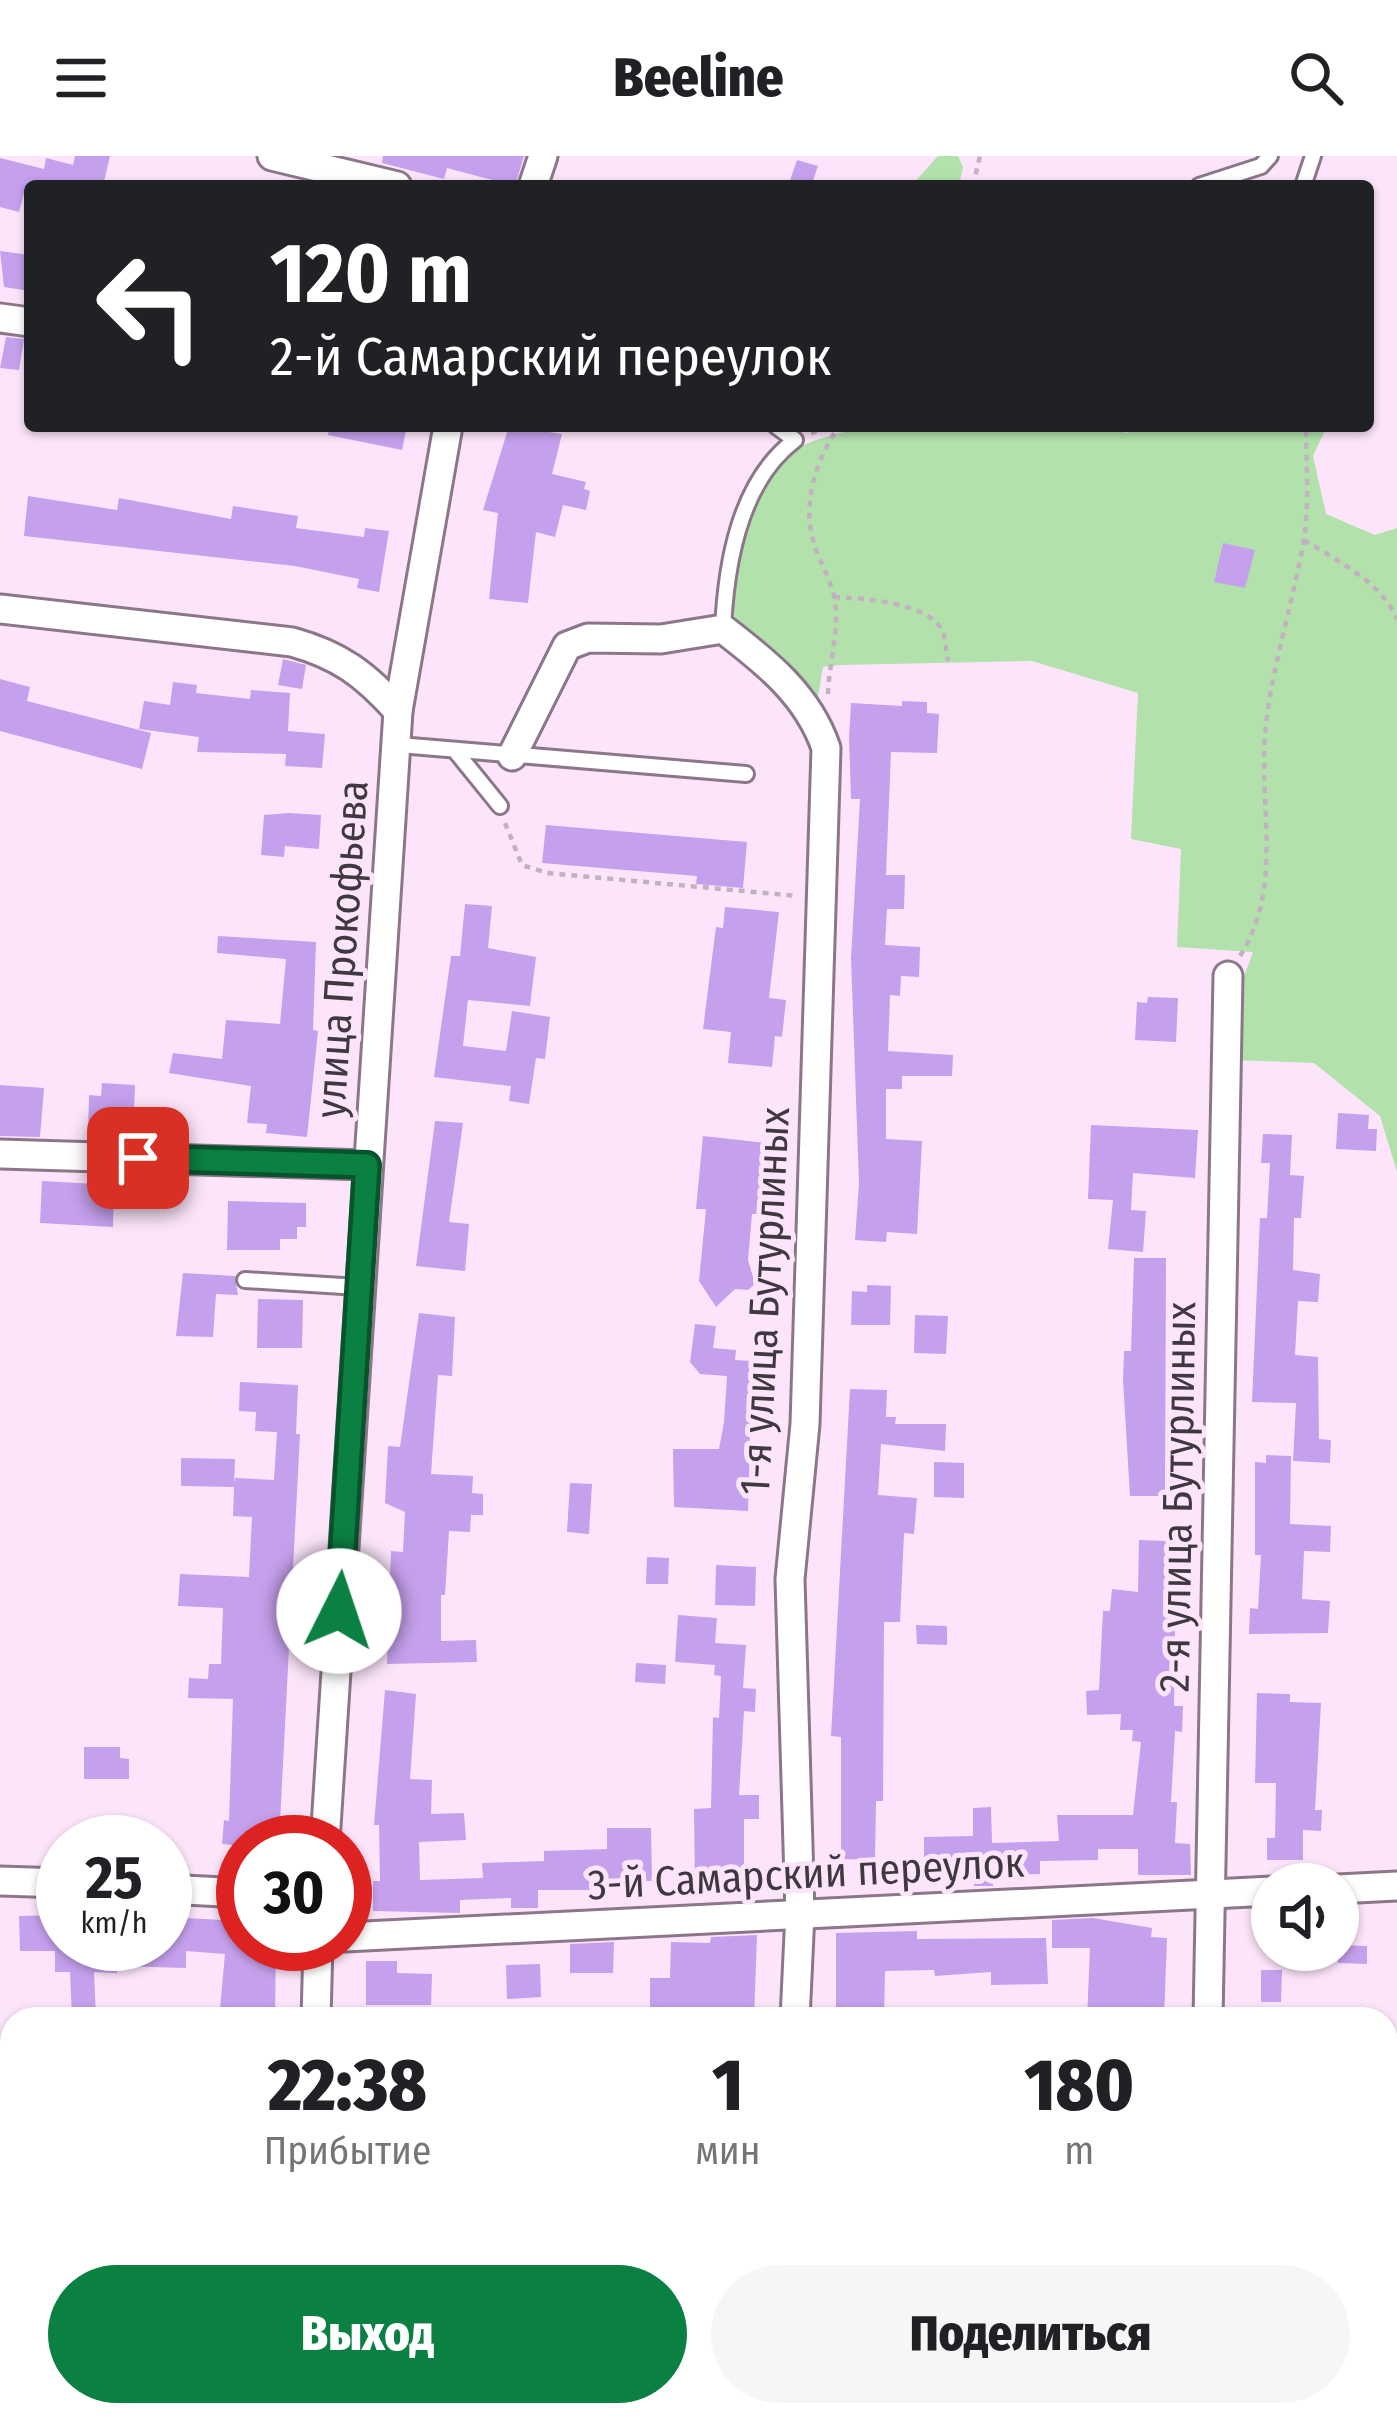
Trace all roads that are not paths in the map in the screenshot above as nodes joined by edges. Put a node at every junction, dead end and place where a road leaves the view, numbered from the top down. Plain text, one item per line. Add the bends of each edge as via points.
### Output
1 (272, 156) edge
2 (1270, 156) edge
3 (372, 180) edge
4 (1218, 180) edge
5 (447, 432) edge
6 (784, 432) edge
7 (0, 609) edge
8 (723, 629) junction
9 (398, 710) junction
10 (399, 746) junction
11 (457, 753) junction
12 (512, 756) junction
13 (746, 774) dead end
14 (500, 806) road end
15 (1228, 976) road end
16 (0, 1154) edge
17 (367, 1165) junction
18 (245, 1280) dead end
19 (359, 1288) junction
20 (327, 1815) edge
21 (0, 1881) edge
22 (36, 1882) edge
23 (1397, 1886) edge
24 (1359, 1887) edge
25 (1251, 1892) edge
26 (1213, 1893) junction
27 (800, 1913) junction
28 (372, 1936) edge
29 (318, 1971) edge
30 (316, 2007) edge
31 (796, 2007) edge
32 (1208, 2007) edge

1 - 3 street
2 - 4 lane
5 - 9 street, улица Прокофьева
6 - 8 lane via 795,440 753,491 730,558
7 - 9 street via 292,642 334,654
8 - 12 street via 567,646
8 - 27 street, 1-я улица Бутурлиных via 767,662 815,717 826,748 805,1424 790,1580
9 - 10 street, улица Прокофьева
10 - 11 lane
10 - 17 street, улица Прокофьева
11 - 12 lane
11 - 14 lane
12 - 13 lane
15 - 26 street, 2-я улица Бутурлиных
16 - 17 street
17 - 19 street, улица Прокофьева
18 - 19 lane
19 - 20 street, улица Прокофьева
21 - 22 street
23 - 24 street
25 - 26 street, 3-й Самарский переулок
26 - 27 street, 3-й Самарский переулок
26 - 32 street, 2-я улица Бутурлиных
27 - 28 street, 3-й Самарский переулок
27 - 31 street, 1-я улица Бутурлиных
29 - 30 street

